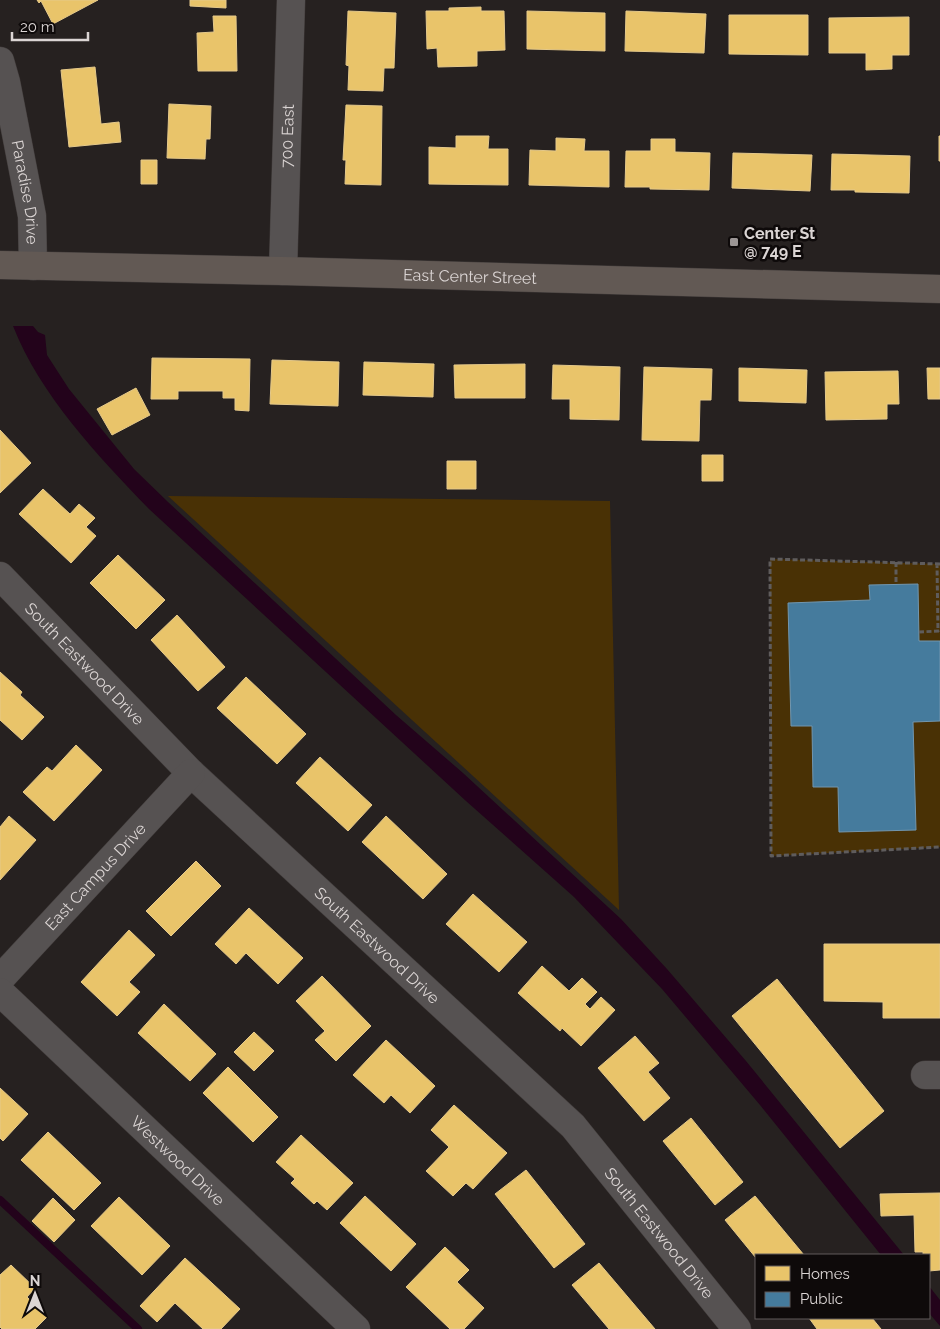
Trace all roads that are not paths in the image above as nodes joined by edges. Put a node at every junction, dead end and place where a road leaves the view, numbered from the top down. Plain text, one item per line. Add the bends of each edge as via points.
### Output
1 (291, 0) edge
2 (0, 61) edge
3 (0, 265) edge
4 (33, 266) junction
5 (283, 271) junction
6 (940, 289) edge
7 (0, 576) edge
8 (191, 773) junction
9 (0, 979) edge
10 (0, 992) edge
11 (356, 1329) edge
12 (738, 1329) edge

1 - 5 street, 700 East
2 - 4 street, Paradise Drive via 32,216
3 - 4 main road, East Center Street
4 - 5 main road, East Center Street
5 - 6 main road, East Center Street
7 - 8 street, South Eastwood Drive
8 - 9 street, East Campus Drive
8 - 12 street, South Eastwood Drive via 573,1126
10 - 11 street, Westwood Drive

